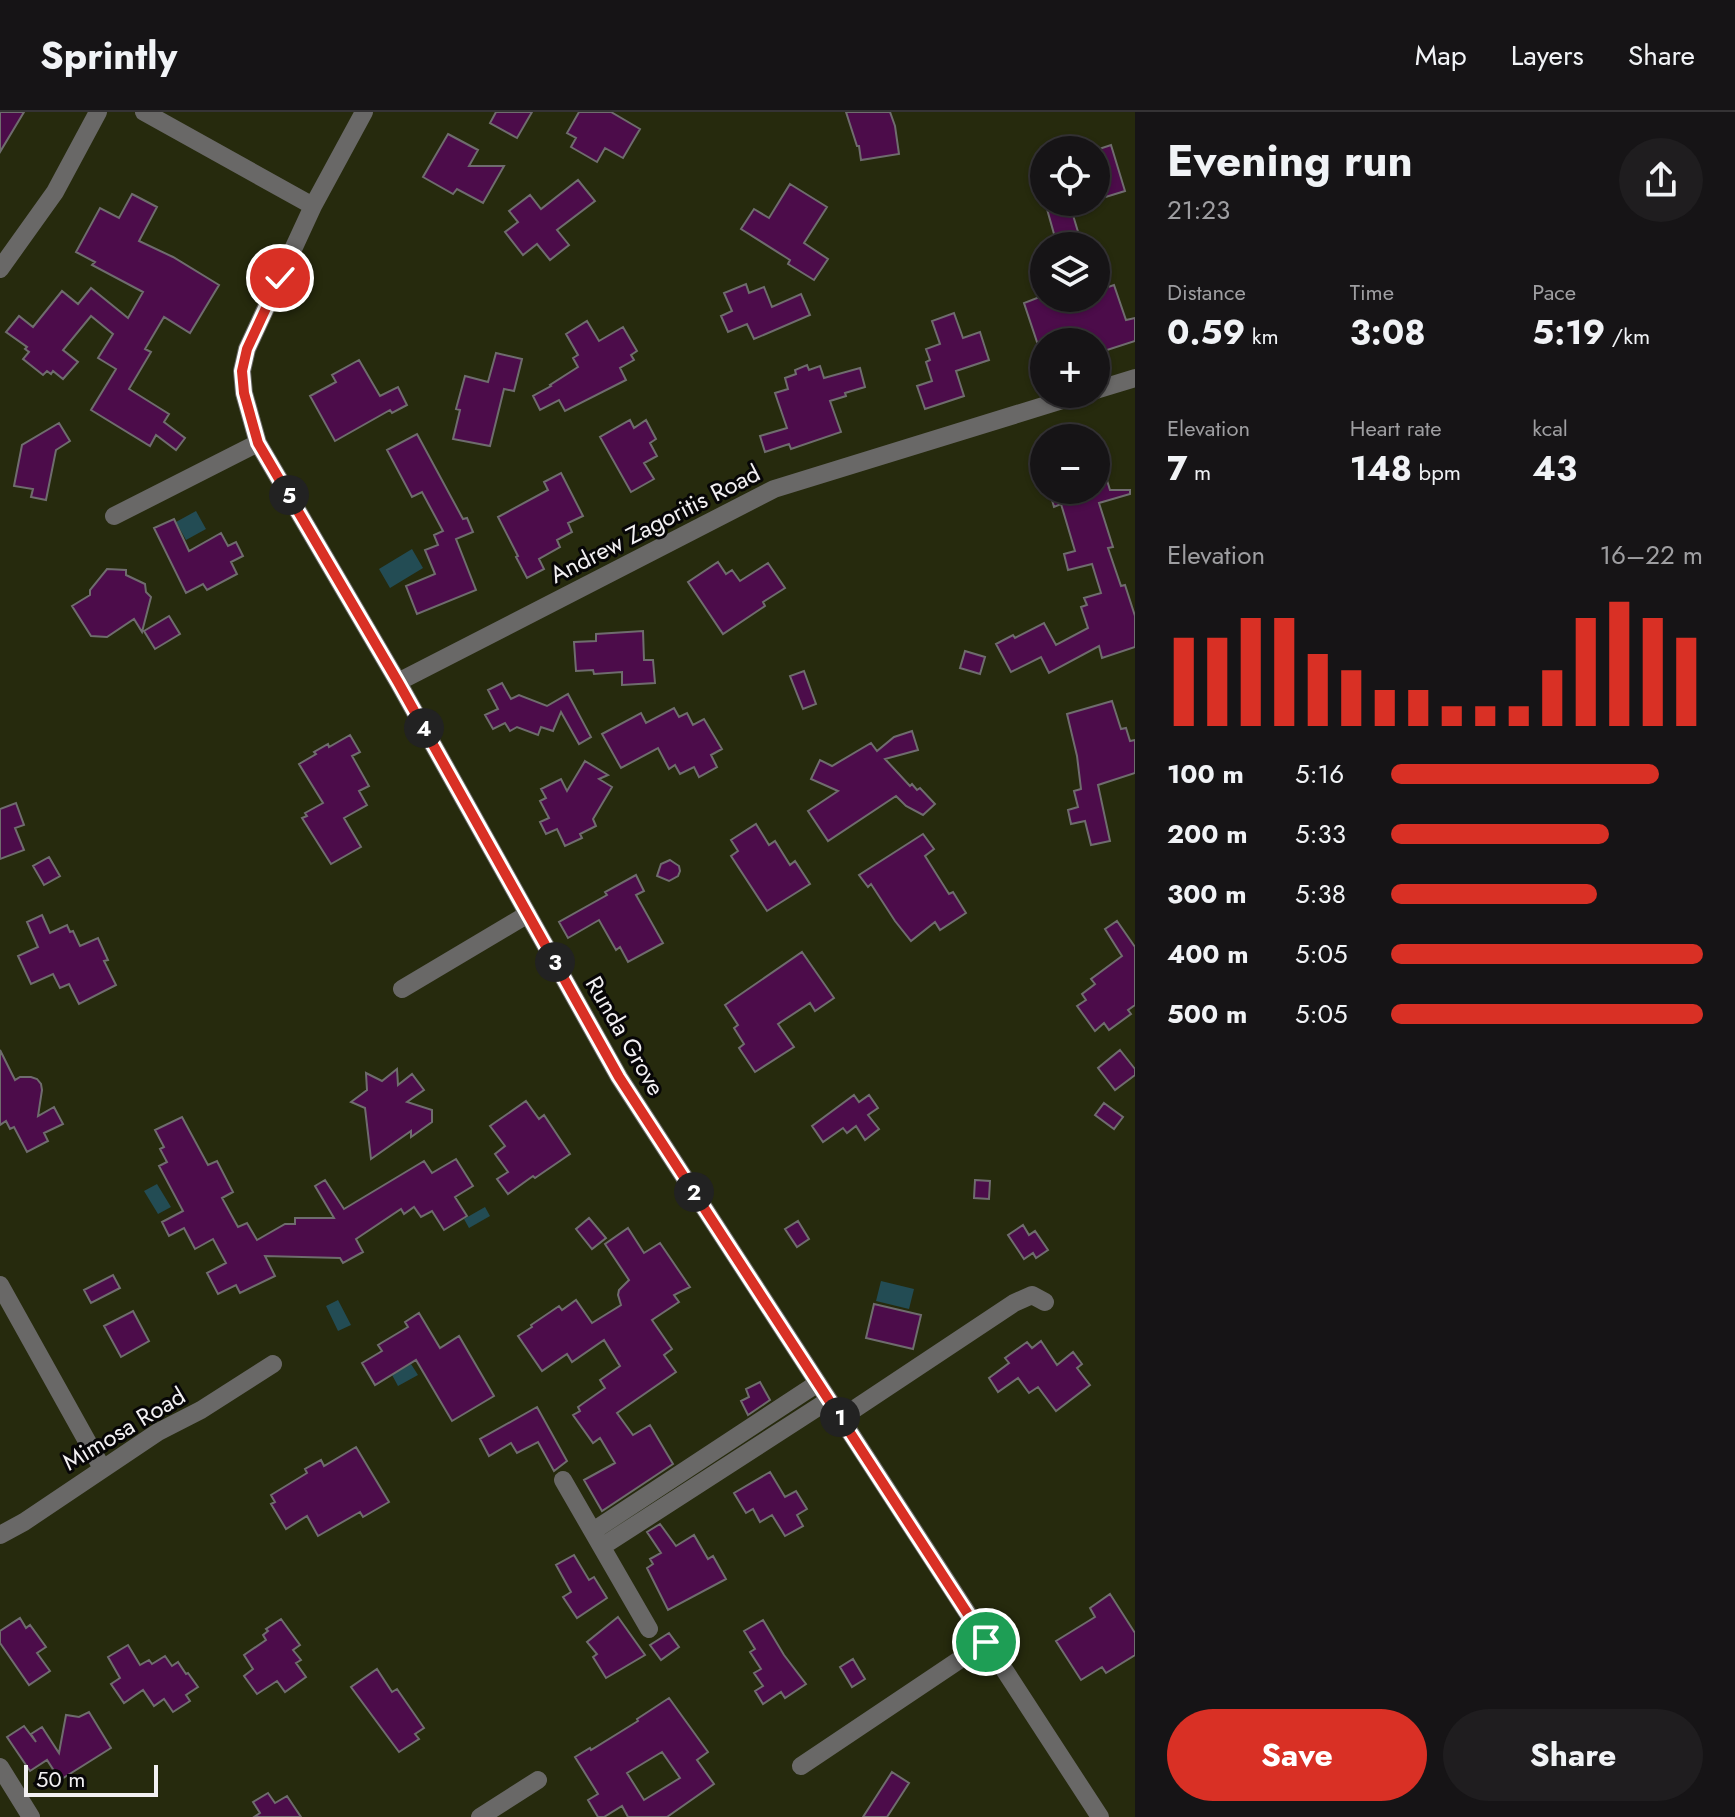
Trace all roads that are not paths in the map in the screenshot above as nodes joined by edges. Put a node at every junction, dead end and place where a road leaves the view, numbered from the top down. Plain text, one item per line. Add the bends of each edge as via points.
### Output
1 (98, 112) edge
2 (144, 112) edge
3 (364, 112) edge
4 (313, 206) junction
5 (0, 269) edge
6 (1135, 378) edge
7 (1110, 386) edge
8 (1037, 408) edge
9 (258, 443) junction
10 (114, 516) dead end
11 (398, 682) junction
12 (528, 914) junction
13 (402, 989) dead end
14 (0, 1285) edge
15 (1045, 1302) dead end
16 (273, 1364) dead end
17 (818, 1383) junction
18 (829, 1400) junction
19 (841, 1418) junction
20 (102, 1468) junction
21 (563, 1480) dead end
22 (0, 1535) edge
23 (598, 1539) junction
24 (649, 1629) dead end
25 (986, 1642) junction
26 (801, 1766) dead end
27 (0, 1767) edge
28 (538, 1780) dead end
29 (31, 1817) edge
30 (480, 1817) edge
31 (1100, 1817) edge

1 - 5 street via 55,192
2 - 4 street
3 - 4 street, Runda Grove
4 - 9 street, Runda Grove via 247,349 244,393
6 - 7 street
8 - 11 street, Andrew Zagoritis Road via 774,489
9 - 10 street
9 - 11 street, Runda Grove
11 - 12 street, Runda Grove
12 - 13 street
12 - 17 street, Runda Grove via 619,1077
14 - 20 street
15 - 19 street via 1032,1295 1014,1303
16 - 20 street, Mimosa Road
17 - 18 street, Runda Grove
17 - 23 street
18 - 19 street, Runda Grove
18 - 23 street
19 - 25 street, Runda Grove
20 - 22 street, Mimosa Road
21 - 23 street
23 - 24 street
25 - 26 street
25 - 31 street, Runda Grove
27 - 29 street
28 - 30 street

